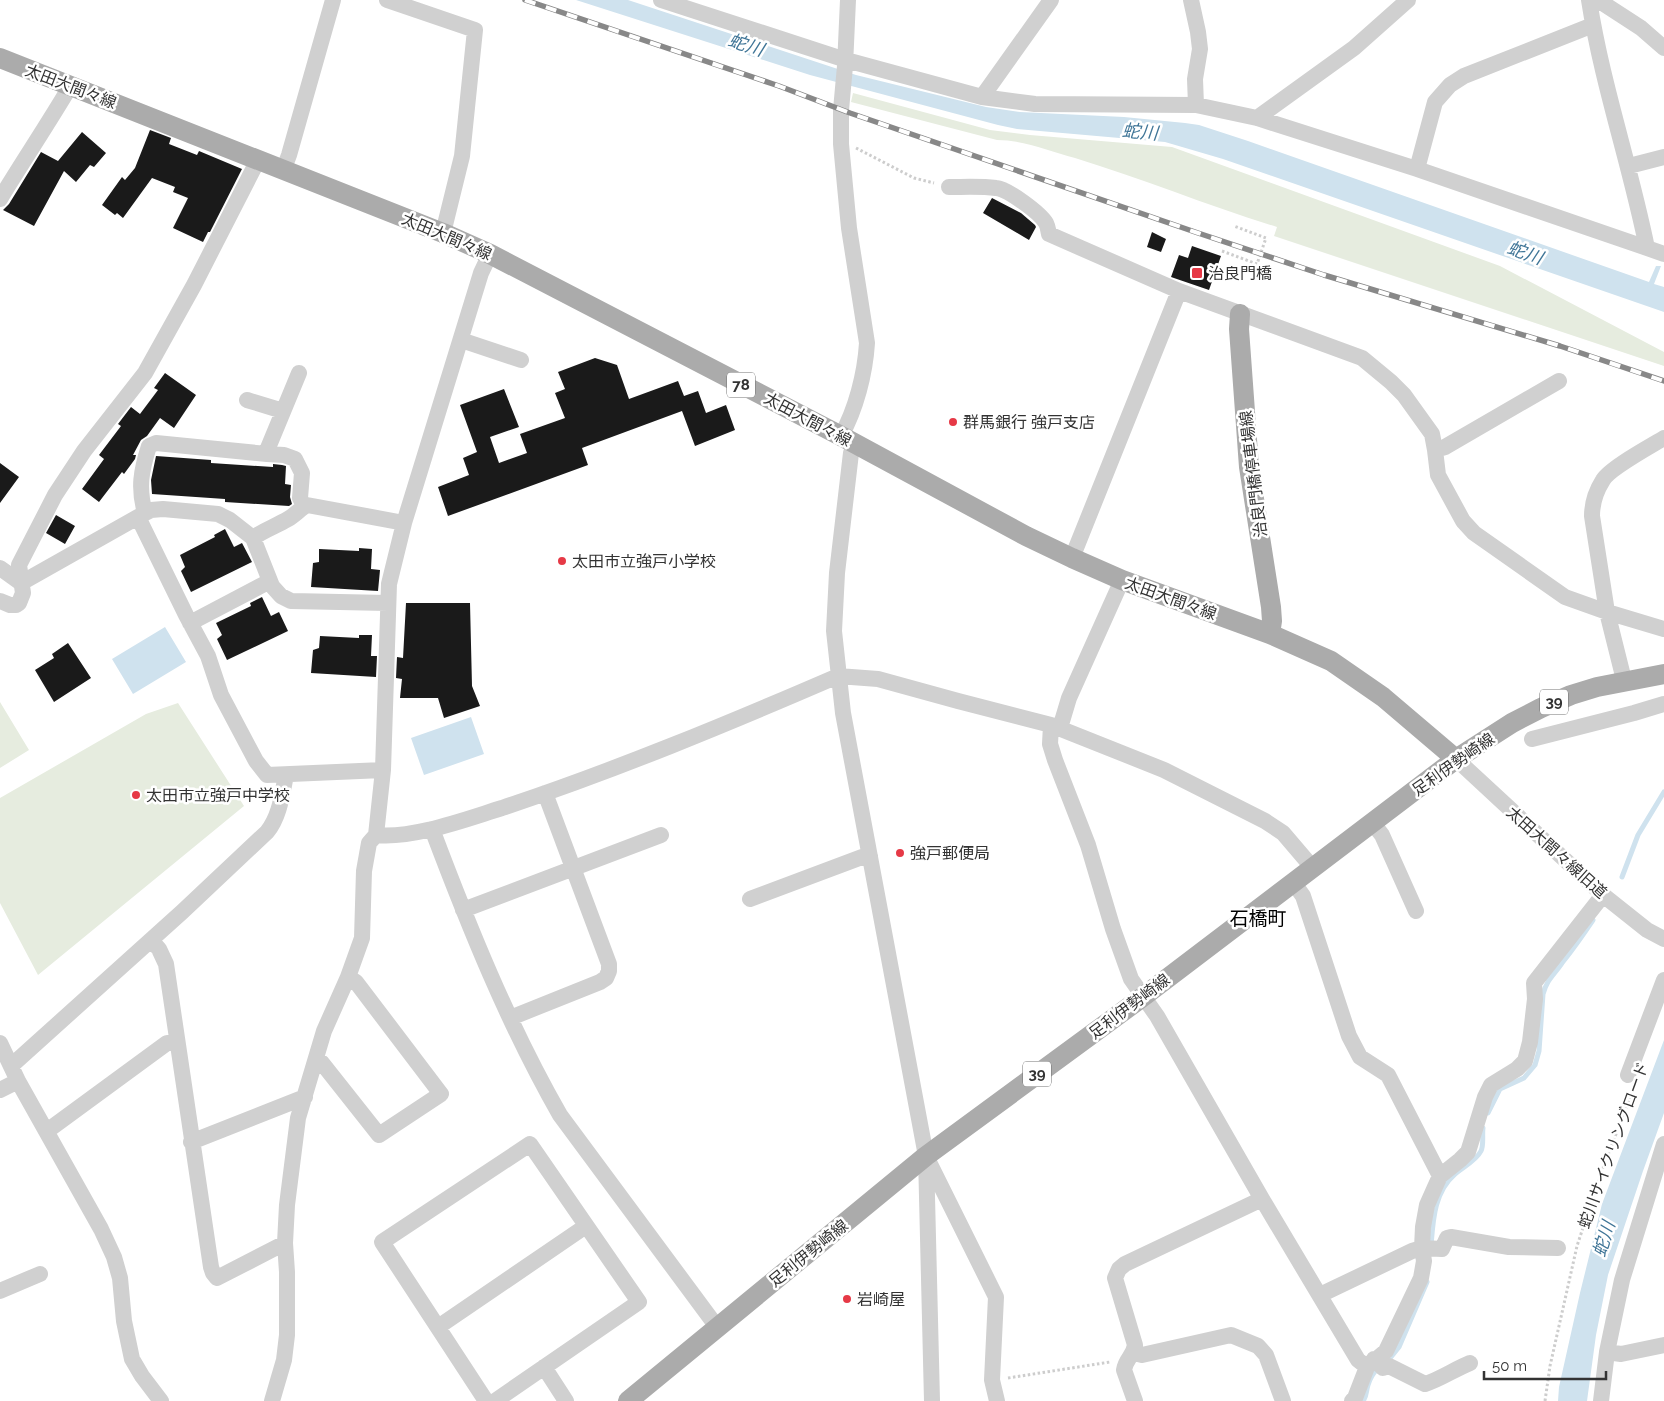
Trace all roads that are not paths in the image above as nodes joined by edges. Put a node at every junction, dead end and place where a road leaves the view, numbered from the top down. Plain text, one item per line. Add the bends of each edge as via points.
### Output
1 (333, 0) edge
2 (387, 0) edge
3 (661, 0) edge
4 (848, 0) edge
5 (1051, 0) edge
6 (1191, 0) edge
7 (1408, 0) edge
8 (1596, 3) edge
9 (1593, 25) junction
10 (1664, 48) edge
11 (0, 58) edge
12 (846, 63) junction
13 (71, 85) junction
14 (982, 97) junction
15 (1196, 105) junction
16 (1257, 118) junction
17 (1664, 157) edge
18 (258, 160) junction
19 (1629, 166) junction
20 (1417, 169) junction
21 (283, 171) junction
22 (949, 187) road end
23 (0, 199) edge
24 (443, 233) junction
25 (1647, 248) junction
26 (490, 254) junction
27 (1664, 254) edge
28 (1179, 291) junction
29 (1240, 314) junction
30 (461, 340) junction
31 (521, 360) dead end
32 (298, 373) dead end
33 (1558, 381) dead end
34 (247, 400) dead end
35 (283, 411) junction
36 (1664, 438) edge
37 (848, 440) junction
38 (1435, 450) junction
39 (267, 454) junction
40 (304, 506) junction
41 (141, 515) junction
42 (404, 523) junction
43 (253, 538) junction
44 (1072, 558) junction
45 (0, 568) edge
46 (1122, 580) junction
47 (270, 581) junction
48 (21, 583) junction
49 (0, 601) edge
50 (388, 603) junction
51 (1608, 612) junction
52 (190, 623) junction
53 (1664, 629) edge
54 (1270, 634) junction
55 (1664, 674) edge
56 (838, 676) junction
57 (1624, 680) junction
58 (1664, 704) edge
59 (1056, 726) junction
60 (1532, 739) dead end
61 (1456, 759) junction
62 (383, 770) junction
63 (286, 774) junction
64 (545, 793) junction
65 (1372, 822) junction
66 (432, 829) junction
67 (661, 835) dead end
68 (376, 836) junction
69 (870, 856) junction
70 (1312, 867) junction
71 (573, 868) junction
72 (1293, 882) junction
73 (1603, 895) junction
74 (750, 899) dead end
75 (463, 910) junction
76 (1416, 912) dead end
77 (1664, 939) edge
78 (151, 940) junction
79 (348, 977) junction
80 (1664, 980) edge
81 (1144, 996) junction
82 (510, 1018) junction
83 (0, 1043) edge
84 (177, 1043) junction
85 (316, 1058) junction
86 (11, 1066) junction
87 (1632, 1078) road end
88 (18, 1081) junction
89 (0, 1090) edge
90 (305, 1097) junction
91 (47, 1131) junction
92 (191, 1142) junction
93 (1664, 1144) edge
94 (926, 1156) junction
95 (1440, 1176) junction
96 (1262, 1199) junction
97 (586, 1226) junction
98 (285, 1244) junction
99 (1422, 1248) junction
100 (1558, 1248) dead end
101 (40, 1274) dead end
102 (0, 1291) edge
103 (1320, 1295) junction
104 (438, 1327) junction
105 (717, 1327) junction
106 (1664, 1345) edge
107 (1614, 1353) junction
108 (1130, 1359) junction
109 (1470, 1363) dead end
110 (1375, 1365) junction
111 (544, 1367) junction
112 (161, 1401) edge
113 (272, 1401) edge
114 (486, 1401) edge
115 (494, 1401) edge
116 (566, 1401) edge
117 (628, 1401) edge
118 (932, 1401) edge
119 (997, 1401) edge
120 (1135, 1401) edge
121 (1283, 1401) edge
122 (1352, 1401) edge
123 (1602, 1401) edge

1 - 21 street
2 - 24 street via 475,30 462,156
3 - 12 street
4 - 12 street
5 - 14 street
6 - 15 street via 1200,49 1195,79
7 - 16 street via 1354,48
8 - 9 street
8 - 10 street via 1641,28
9 - 19 street
9 - 20 street via 1464,76 1450,85 1435,102
11 - 13 main road, 太田大間々線 / 78
12 - 14 street
12 - 37 street via 841,144 849,228 866,343 860,385 848,422
13 - 18 main road, 太田大間々線 / 78
13 - 23 street
14 - 15 street via 1035,104
15 - 16 street
16 - 20 street
17 - 19 street
18 - 21 main road, 太田大間々線 / 78
18 - 48 street via 145,373 84,451 55,495 19,566
19 - 25 street
20 - 25 street
21 - 24 main road, 太田大間々線 / 78
22 - 28 street via 1006,191 1045,221 1048,234
24 - 26 main road, 太田大間々線 / 78
25 - 27 street
26 - 30 street
26 - 37 main road, 太田大間々線 / 78
28 - 29 street
28 - 44 street
29 - 38 street via 1362,358 1404,395 1432,434
29 - 54 main road, 治良門橋停車場線 via 1249,466 1271,607
30 - 31 street
30 - 42 street
32 - 35 street
33 - 38 street
34 - 35 street
35 - 39 street
36 - 51 street via 1604,478 1592,503
37 - 44 main road, 太田大間々線 / 78
37 - 56 street via 851,454 837,573 834,631
38 - 51 street via 1438,475 1463,521 1474,533 1565,597
39 - 40 street via 295,459 302,473 300,498
39 - 41 street via 156,442 149,446 141,472
40 - 42 street
40 - 43 street
41 - 43 street via 163,509 218,514
41 - 48 street
41 - 52 street
42 - 50 street via 389,584
43 - 47 street
44 - 46 main road, 太田大間々線 / 78
45 - 48 street
46 - 54 main road, 太田大間々線 / 78
46 - 59 street
47 - 50 street via 281,596 291,601
47 - 52 street
48 - 49 street via 23,593 19,603 10,605
50 - 62 street
51 - 53 street
51 - 57 street
52 - 63 street via 208,656 221,695 256,761 267,775
54 - 61 main road, 太田大間々線 / 78 via 1332,661 1383,697
55 - 57 main road, 足利伊勢崎線 / 39
56 - 59 street via 878,679
56 - 64 street via 625,765
56 - 69 street
57 - 61 main road, 足利伊勢崎線 / 39 via 1571,695 1541,708
58 - 60 street
59 - 70 street via 1164,770 1265,821 1283,833
59 - 81 street via 1050,744 1055,760 1088,845 1125,965
61 - 65 main road, 足利伊勢崎線 / 39
61 - 73 street, 太田大間々線旧道
62 - 63 street
62 - 68 street
63 - 78 street via 277,814 267,832
64 - 66 street
64 - 71 street
65 - 70 main road, 足利伊勢崎線 / 39
65 - 76 street via 1382,835
66 - 68 street via 390,837
66 - 75 street
67 - 71 street
68 - 79 street via 369,843 364,871 362,938
69 - 74 street
69 - 94 street
70 - 72 main road, 足利伊勢崎線 / 39
71 - 75 street
71 - 82 street via 609,971 606,978 591,986
72 - 81 main road, 足利伊勢崎線 / 39
72 - 95 street via 1303,896 1349,1036 1360,1057 1388,1075
73 - 77 street, 太田大間々線旧道 via 1647,930
73 - 95 street via 1534,983 1535,999 1525,1061 1491,1085 1468,1152
75 - 82 street
78 - 84 street via 166,964
78 - 86 street
79 - 85 street
79 - 85 street via 356,982 441,1094 379,1135
80 - 87 street
81 - 94 main road, 足利伊勢崎線 / 39
81 - 96 street
82 - 105 street via 560,1115
83 - 86 street
84 - 91 street via 167,1043
84 - 92 street
85 - 90 street
86 - 88 street
88 - 89 street
88 - 91 street
90 - 92 street
90 - 98 street via 298,1118
91 - 112 street via 114,1257 132,1359
92 - 98 street via 211,1267 217,1278
93 - 107 street via 1622,1280
94 - 105 main road, 足利伊勢崎線 / 39
94 - 118 street
94 - 119 street via 996,1297 992,1380
95 - 99 street via 1428,1205
96 - 103 street
96 - 108 street via 1119,1269 1115,1278 1135,1345
97 - 104 street
97 - 104 street via 530,1144 382,1242
97 - 111 street via 639,1302
98 - 113 street via 287,1335 284,1360
99 - 100 street via 1442,1249 1447,1238 1451,1237 1509,1246
99 - 103 street
99 - 110 street via 1421,1278 1386,1351
101 - 102 street
103 - 110 street via 1358,1360
104 - 114 street
105 - 117 main road, 足利伊勢崎線 / 39
106 - 107 street
107 - 123 street
108 - 120 street via 1124,1370
108 - 121 street via 1231,1335 1258,1346 1266,1355
109 - 110 street via 1425,1384 1389,1366
110 - 122 street
111 - 115 street
111 - 116 street

